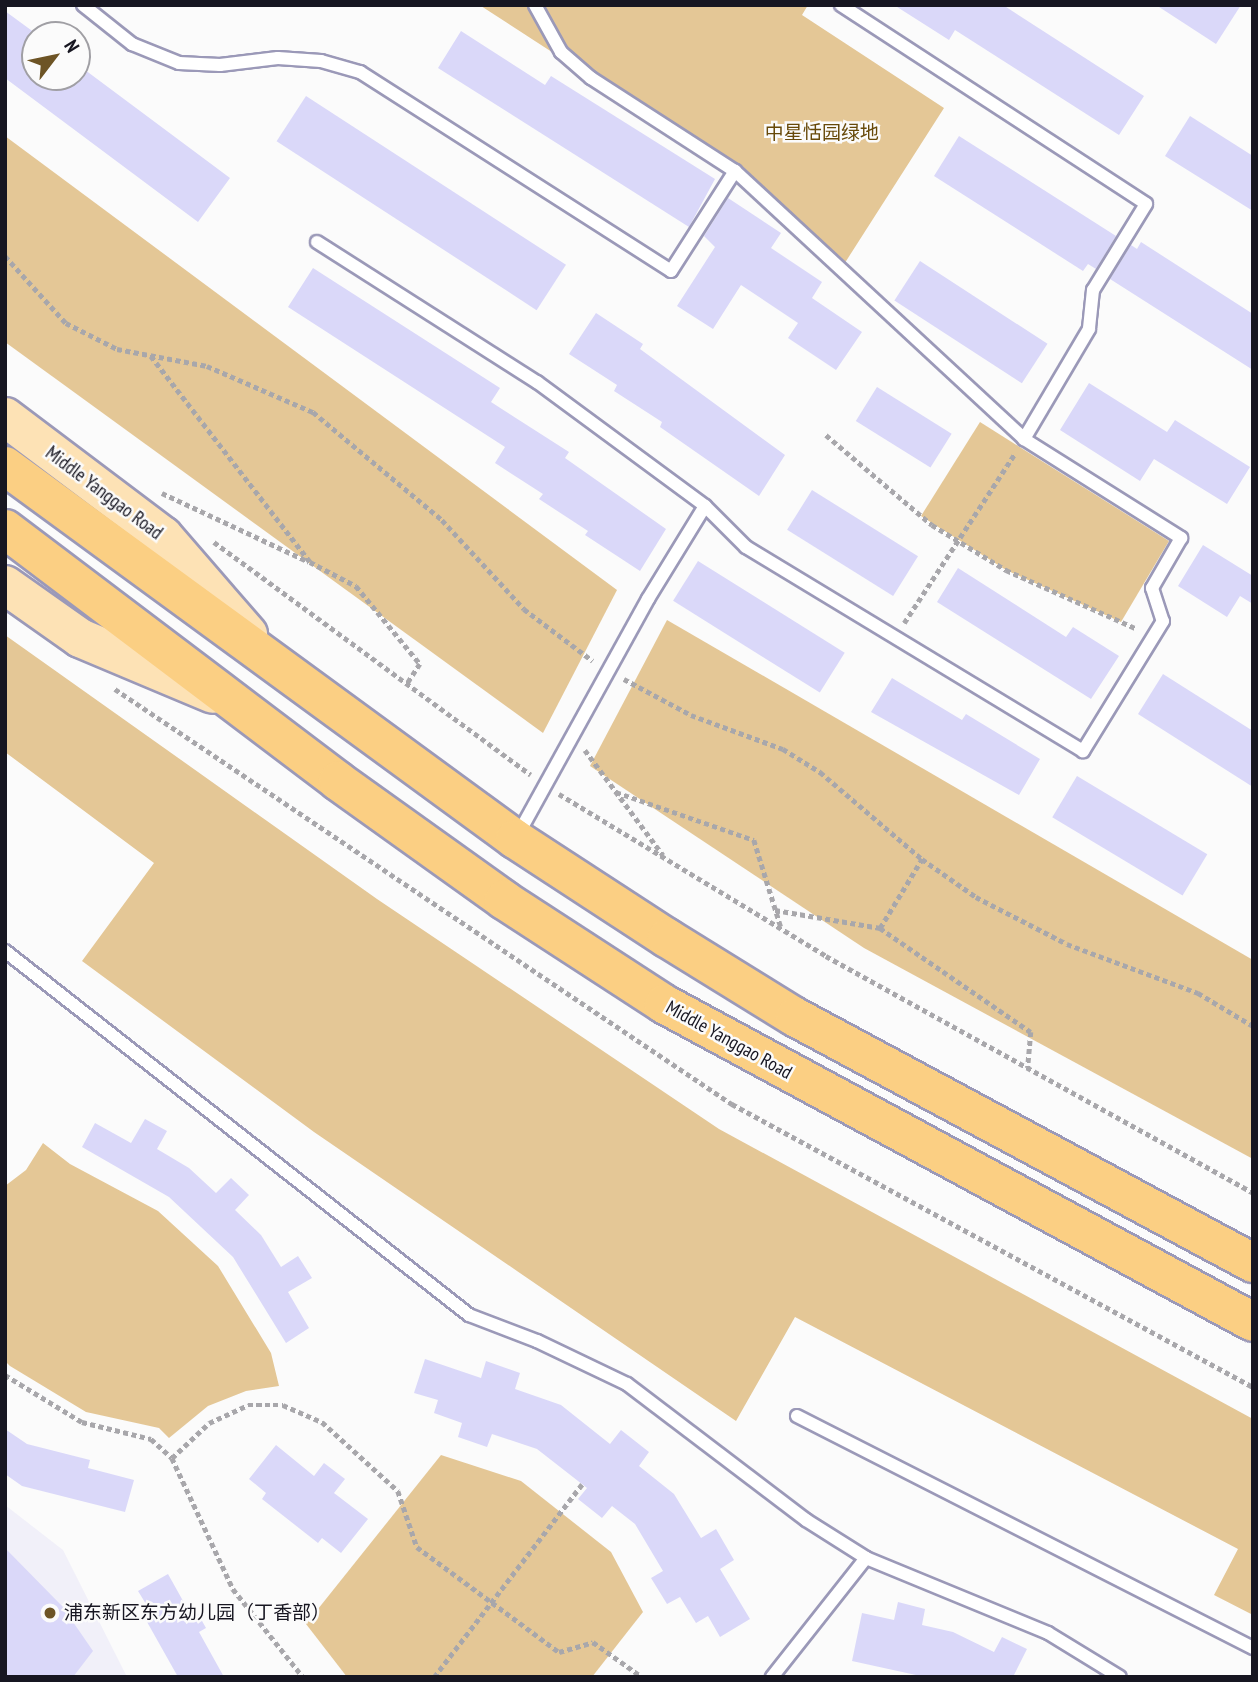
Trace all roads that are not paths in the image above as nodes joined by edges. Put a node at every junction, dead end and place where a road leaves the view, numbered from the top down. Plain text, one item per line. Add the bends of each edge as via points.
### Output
1 (83, 5) edge
2 (536, 5) edge
3 (841, 5) edge
4 (735, 171) junction
5 (317, 242) dead end
6 (5, 417) edge
7 (1024, 439) junction
8 (5, 466) edge
9 (705, 506) junction
10 (5, 529) edge
11 (5, 585) edge
12 (279, 670) junction
13 (239, 705) junction
14 (515, 839) junction
15 (5, 951) edge
16 (1204, 1237) junction
17 (1253, 1245) edge
18 (1253, 1263) edge
19 (1253, 1322) edge
20 (797, 1416) dead end
21 (866, 1558) junction
22 (1253, 1648) edge
23 (772, 1677) edge
24 (1120, 1677) edge

1 - 4 lane via 132,44 178,63 220,65 278,58 321,61 360,72 671,271
2 - 4 lane via 561,52 581,69
3 - 7 lane via 1146,204 1093,290 1089,330
4 - 7 lane
5 - 9 lane via 537,382
6 - 12 main road, Middle Yanggao Road via 163,536
7 - 9 lane via 1181,538 1152,588 1163,621 1083,751 746,547
8 - 12 highway, Middle Yanggao Road
9 - 14 lane
10 - 13 highway, Middle Yanggao Road
11 - 13 main road, Middle Yanggao Road via 80,638
12 - 14 highway, Middle Yanggao Road
13 - 19 highway, Middle Yanggao Road via 504,900 664,1004
14 - 16 highway, Middle Yanggao Road via 795,1017
15 - 21 lane via 469,1315 627,1384 806,1520
16 - 17 main road, Middle Yanggao Road
16 - 18 highway, Middle Yanggao Road
20 - 22 lane
21 - 23 lane
21 - 24 lane via 1048,1633

